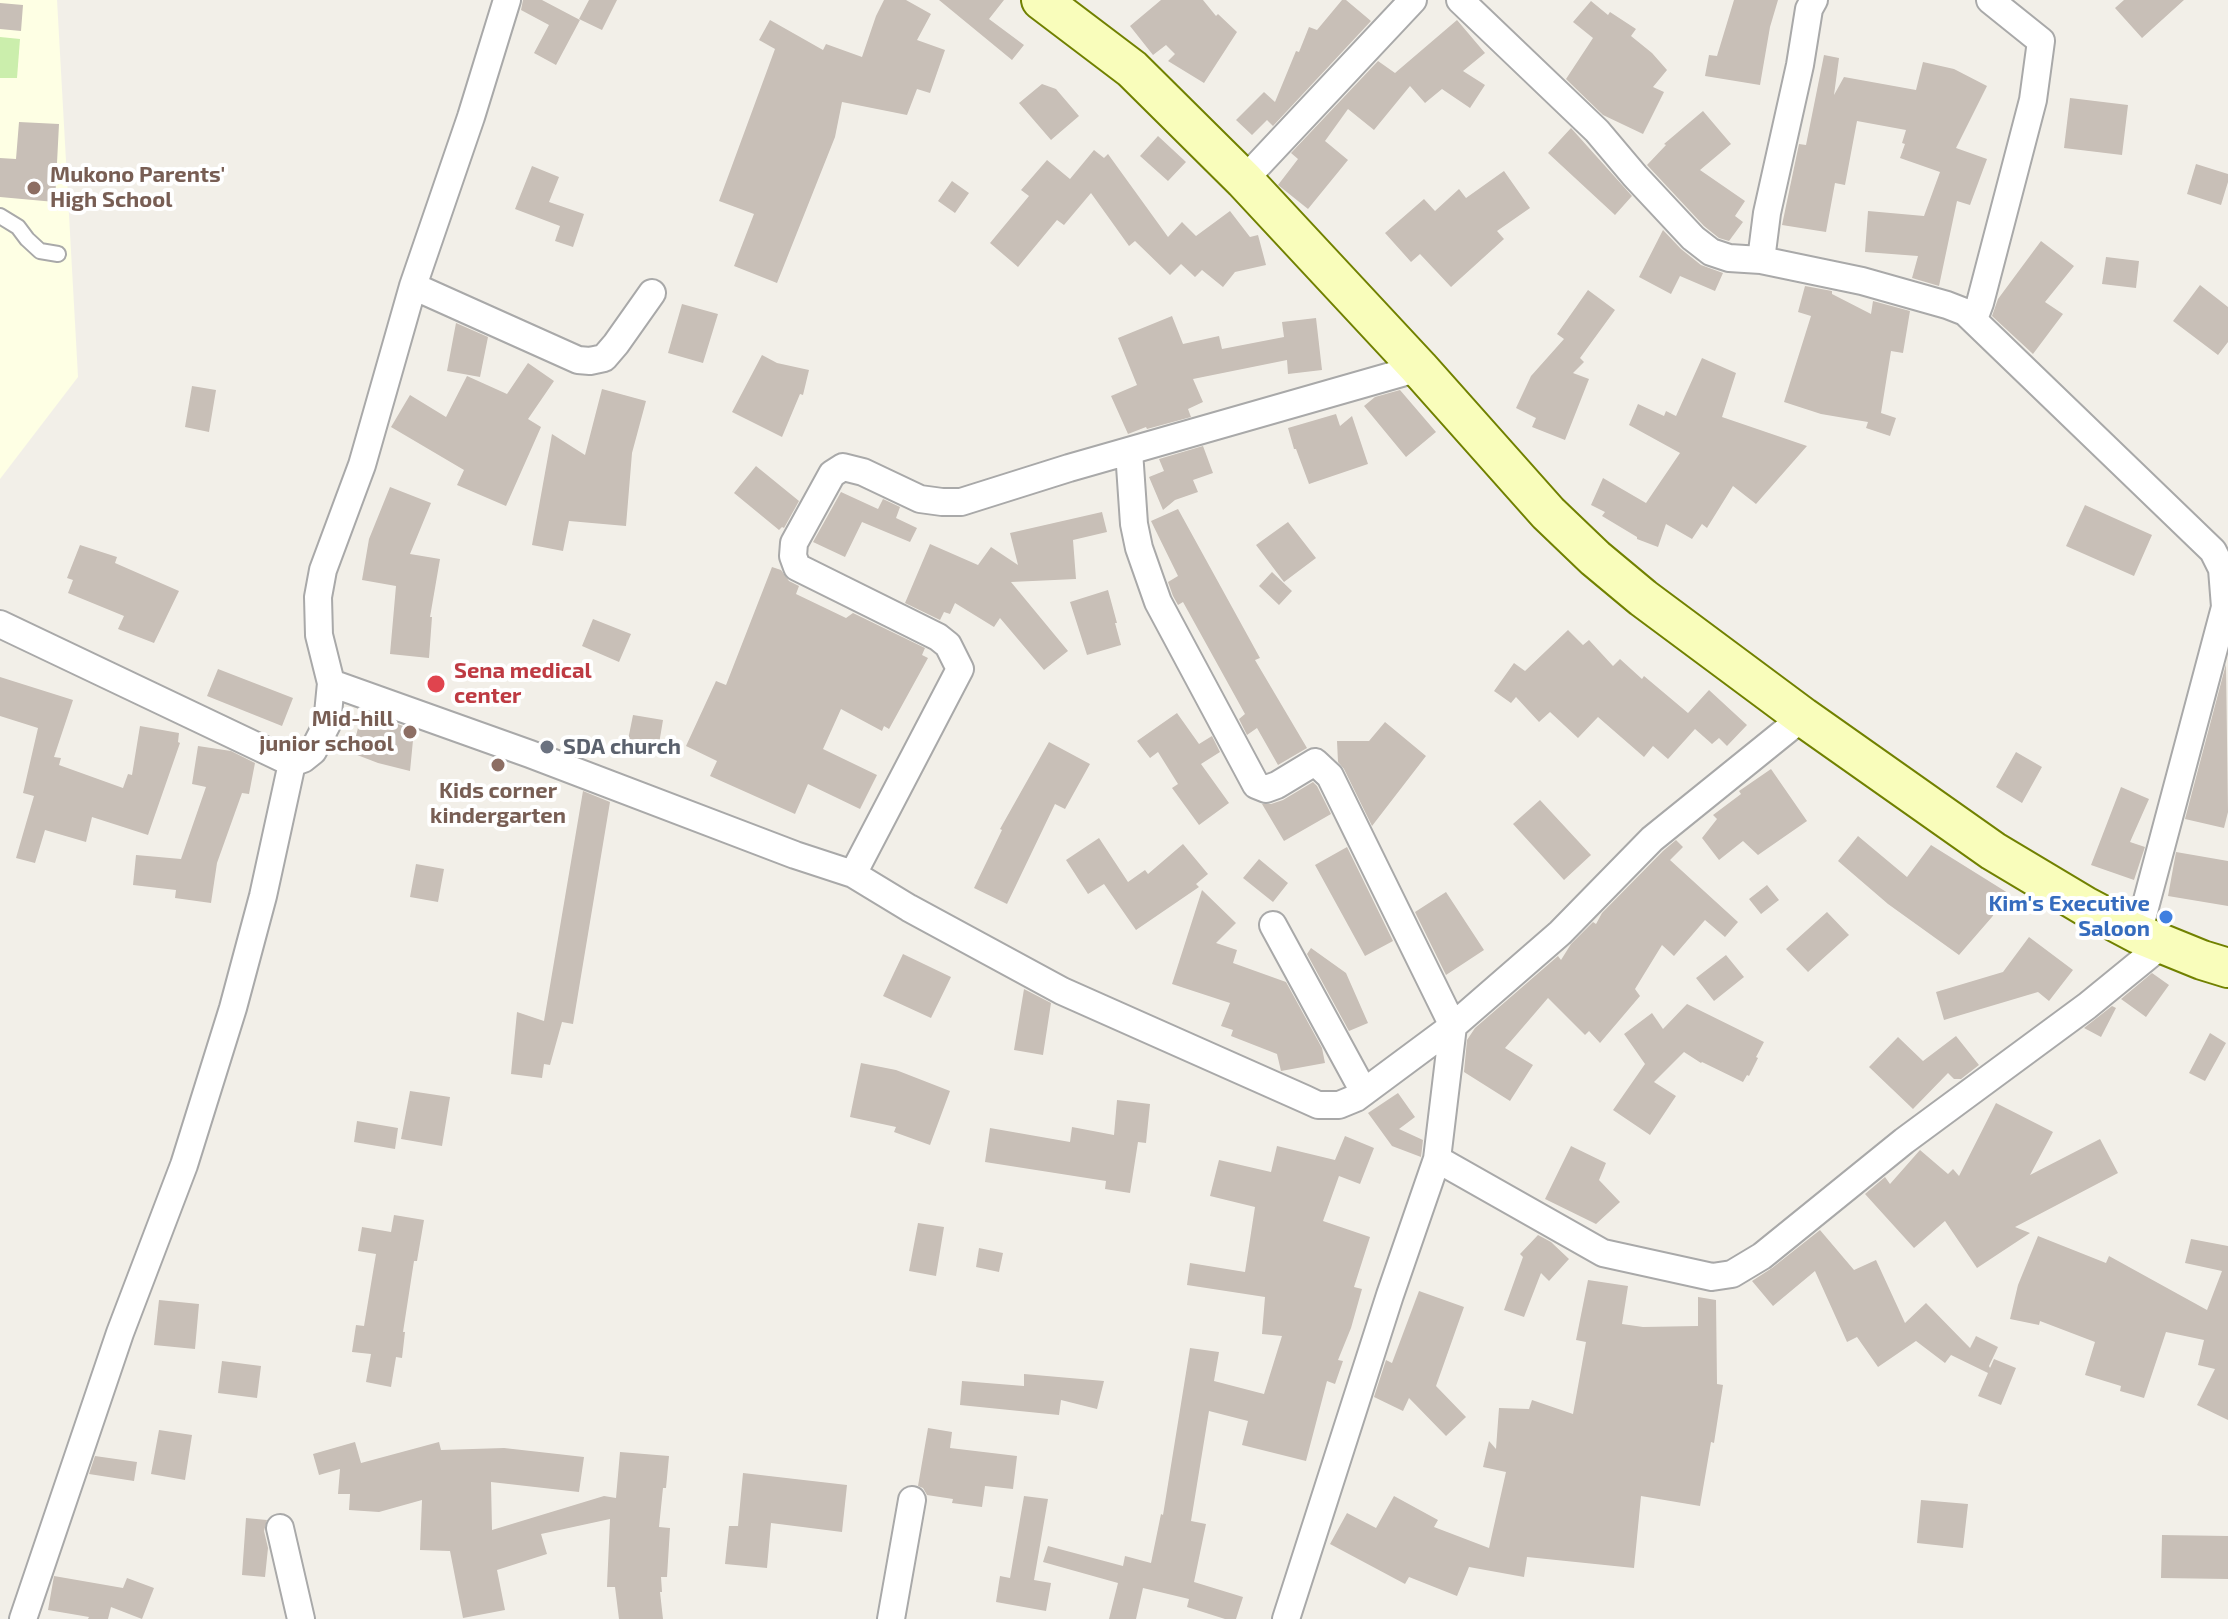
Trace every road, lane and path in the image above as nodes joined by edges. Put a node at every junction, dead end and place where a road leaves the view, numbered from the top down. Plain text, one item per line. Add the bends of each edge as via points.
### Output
1 (507, 0) edge
2 (1041, 0) edge
3 (1413, 0) edge
4 (1460, 0) edge
5 (1814, 0) edge
6 (1990, 0) edge
7 (1244, 180) junction
8 (0, 216) edge
9 (58, 254) dead end
10 (1761, 260) junction
11 (413, 286) junction
12 (652, 293) dead end
13 (1974, 319) junction
14 (1419, 368) junction
15 (1129, 451) junction
16 (0, 624) edge
17 (331, 683) junction
18 (1803, 717) junction
19 (292, 763) junction
20 (853, 874) junction
21 (1273, 925) dead end
22 (2150, 939) junction
23 (2228, 968) edge
24 (1453, 1026) junction
25 (1364, 1092) junction
26 (1437, 1159) junction
27 (912, 1500) dead end
28 (280, 1528) dead end
29 (23, 1619) edge
30 (301, 1619) edge
31 (891, 1619) edge
32 (1286, 1619) edge

1 - 11 street
2 - 7 street via 1132,69
3 - 7 street
4 - 10 street via 1597,131 1693,238 1729,258
5 - 10 street
6 - 13 street via 2041,41 2033,100
7 - 14 street
8 - 9 lane via 40,251
10 - 13 street via 1921,297
11 - 12 street via 590,361 604,358
11 - 17 street via 362,465 323,570 319,635
13 - 22 street via 2213,551 2222,569 2225,607
14 - 15 street
14 - 18 street via 1595,558
15 - 20 street via 961,502 920,499 843,467 832,474 794,543 797,567 938,637 960,669
15 - 24 street via 1134,524 1158,602 1256,785 1277,785 1315,762 1330,776
16 - 19 street
17 - 19 street via 327,724 313,751
17 - 20 street
18 - 22 street via 1993,851
18 - 24 street via 1652,839 1560,933
19 - 29 street via 263,896 184,1165 120,1333
20 - 25 street via 1062,991 1318,1105 1339,1105
21 - 25 street
22 - 23 street
22 - 26 street via 2087,1006 1732,1274 1712,1277 1603,1253
24 - 25 street
24 - 26 street
26 - 32 street
27 - 31 street
28 - 30 street

